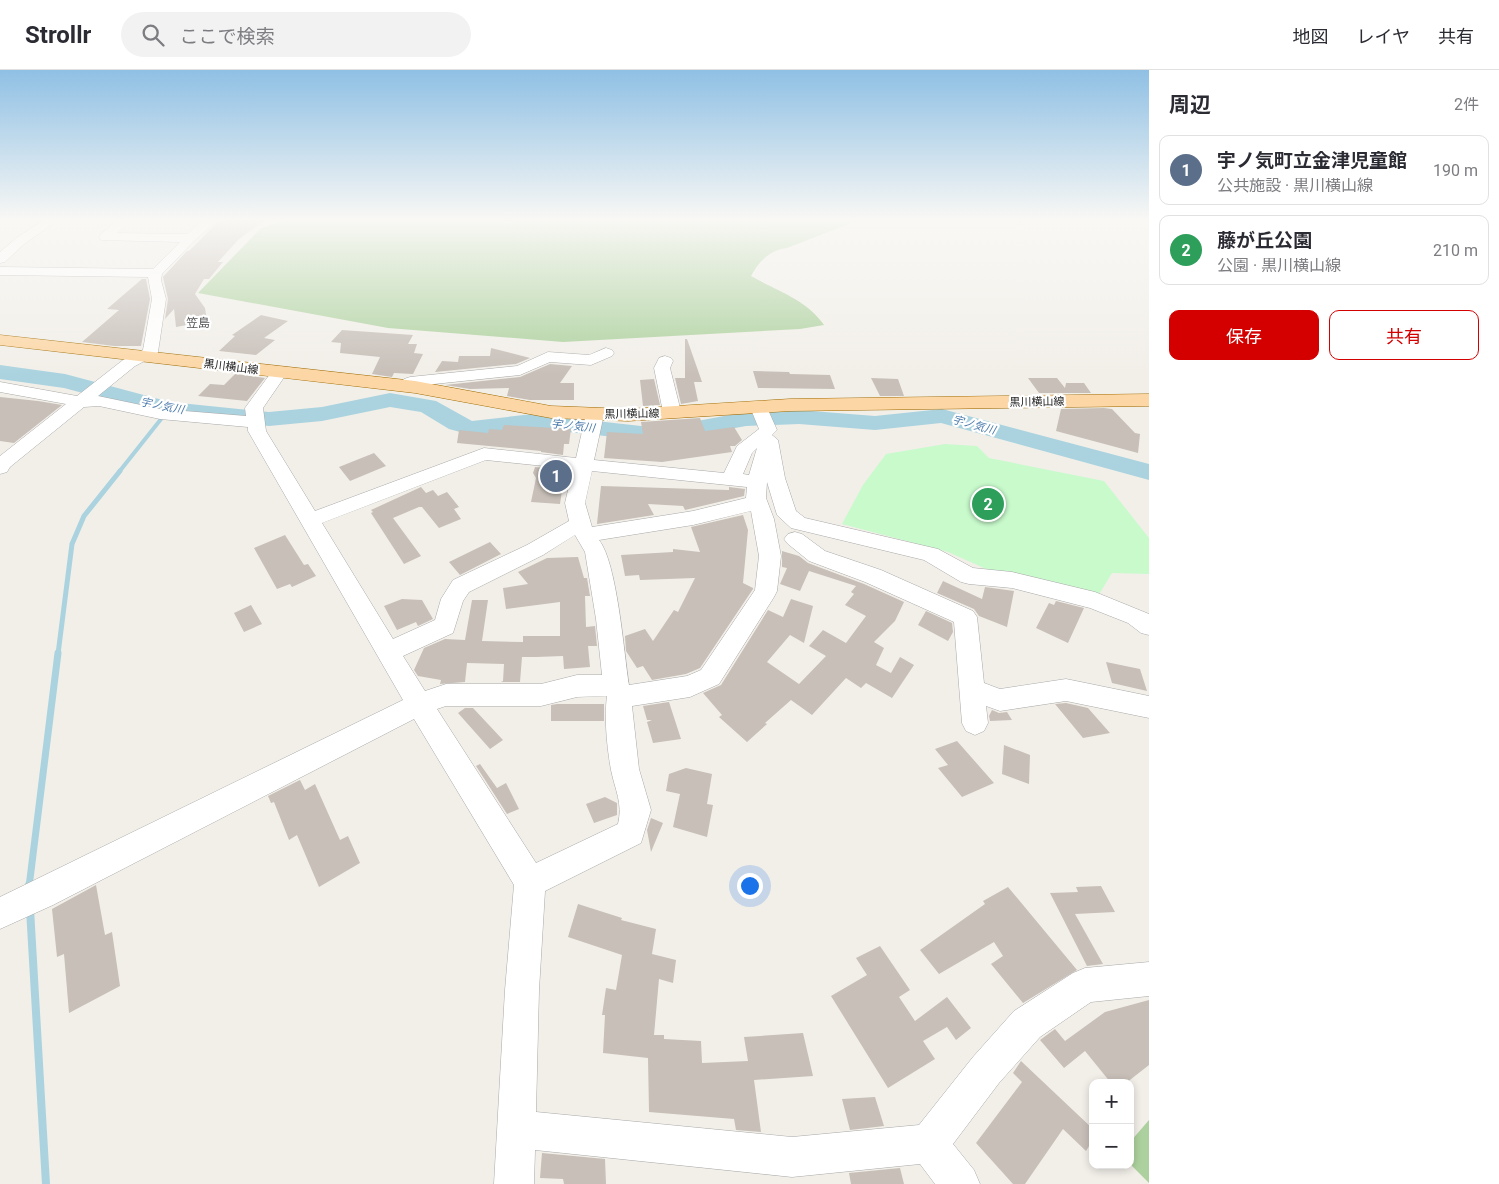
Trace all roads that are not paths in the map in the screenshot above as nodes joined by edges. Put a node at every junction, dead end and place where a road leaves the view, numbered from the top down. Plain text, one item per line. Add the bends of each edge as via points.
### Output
1 (0, 271) edge
2 (159, 271) edge
3 (156, 274) junction
4 (0, 340) edge
5 (606, 353) dead end
6 (142, 357) junction
7 (665, 360) dead end
8 (279, 373) junction
9 (405, 386) junction
10 (0, 387) edge
11 (86, 398) junction
12 (1149, 400) edge
13 (672, 412) junction
14 (254, 417) junction
15 (593, 422) junction
16 (764, 422) junction
17 (583, 464) junction
18 (0, 468) edge
19 (731, 480) junction
20 (757, 491) junction
21 (310, 520) junction
22 (583, 530) junction
23 (797, 531) junction
24 (767, 541) junction
25 (1149, 626) edge
26 (388, 652) junction
27 (972, 690) junction
28 (419, 704) junction
29 (1149, 708) edge
30 (975, 722) dead end
31 (530, 882) junction
32 (6, 910) edge
33 (1149, 978) edge
34 (517, 1129) junction
35 (929, 1144) junction
36 (514, 1184) edge
37 (960, 1184) edge

1 - 3 street
2 - 3 street
3 - 6 street via 158,308 150,352
4 - 6 main road, 黒川横山線
5 - 9 street via 591,360 548,357 520,370 410,382
6 - 8 main road, 黒川横山線
6 - 11 street via 129,363
7 - 13 street via 662,368
8 - 9 main road, 黒川横山線
8 - 14 street
9 - 15 main road, 黒川横山線
10 - 11 street
11 - 14 street via 164,414
11 - 18 street via 2,463
12 - 16 main road, 黒川横山線
13 - 15 main road, 黒川横山線 via 628,415
13 - 16 main road, 黒川横山線
14 - 21 street via 257,431
15 - 17 street
16 - 19 street via 744,450
16 - 20 street
16 - 23 street via 775,478 787,515
17 - 19 street
17 - 21 street via 484,454
17 - 22 street via 575,503
19 - 20 street
20 - 22 street via 729,510 674,523
20 - 24 street
21 - 26 street
22 - 26 street via 571,528 535,550 461,586 452,599 445,626
22 - 28 street via 596,551 616,684 577,686 541,695 446,695
23 - 24 street
23 - 25 street via 930,554 969,576 1012,580 1095,601 1136,617
23 - 27 street via 817,556 873,576 965,616
24 - 31 street via 770,556 766,591 710,677 690,686 619,697 625,770 636,810 630,833
26 - 28 street
27 - 29 street via 1000,700 1066,690
27 - 30 street
28 - 31 street
28 - 32 street
31 - 34 street
33 - 35 street via 1085,985 1027,1024 986,1070
34 - 35 street via 792,1157
34 - 36 street
35 - 37 street

